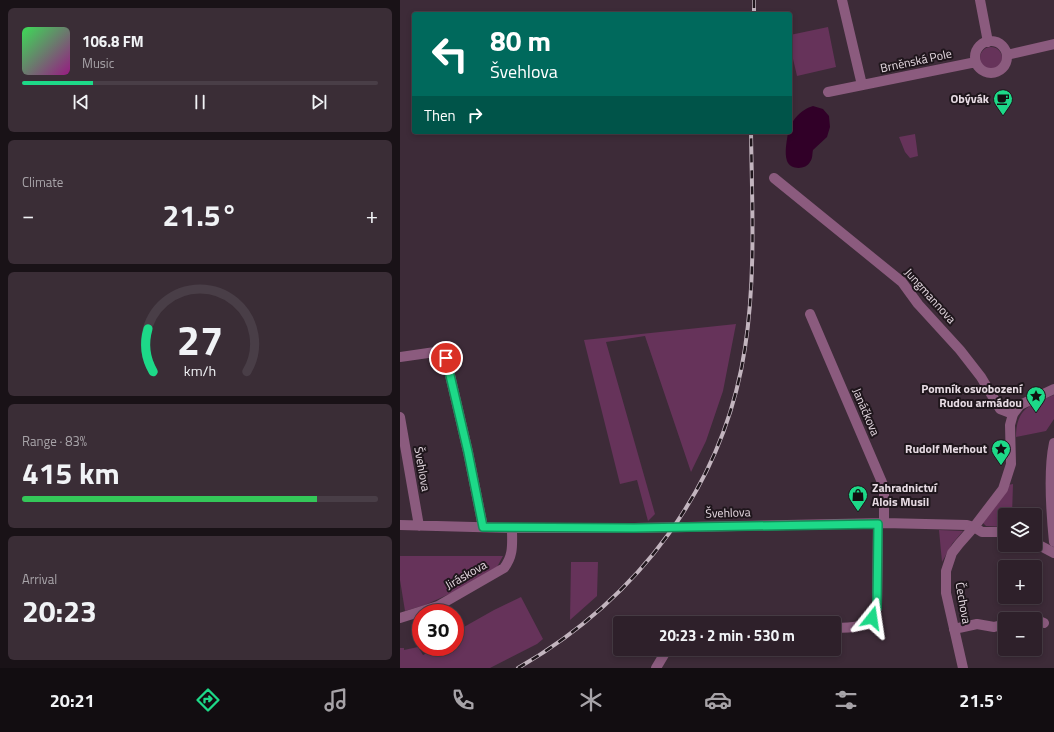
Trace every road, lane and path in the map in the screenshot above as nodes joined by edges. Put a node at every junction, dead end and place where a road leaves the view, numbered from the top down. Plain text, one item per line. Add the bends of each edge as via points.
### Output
1 (842, 0) edge
2 (980, 0) edge
3 (988, 42) junction
4 (1054, 44) edge
5 (1007, 55) junction
6 (976, 62) junction
7 (862, 85) junction
8 (828, 92) dead end
9 (774, 178) dead end
10 (810, 314) dead end
11 (400, 357) edge
12 (1054, 389) edge
13 (1013, 414) junction
14 (400, 417) edge
15 (1054, 443) edge
16 (881, 523) junction
17 (400, 525) edge
18 (419, 526) junction
19 (483, 527) junction
20 (974, 527) junction
21 (512, 528) junction
22 (998, 532) edge
23 (1054, 542) edge
24 (1042, 547) edge
25 (1054, 553) edge
26 (400, 618) edge
27 (998, 626) edge
28 (841, 628) edge
29 (954, 629) junction
30 (663, 656) edge
31 (656, 668) edge
32 (963, 668) edge

1 - 7 street
2 - 3 street
3 - 5 street via 998,43
3 - 6 street via 979,47 975,56
4 - 5 street
5 - 6 street via 1003,68 995,73 981,70
6 - 7 street, Brněnská Pole
7 - 8 street, Brněnská Pole
9 - 13 street, Jungmannova via 902,282 981,377 1000,409
10 - 16 street, Janáčkova via 884,487
11 - 19 street via 442,351 446,358
12 - 13 street via 1020,405
13 - 20 street, Čechova via 1010,426 1011,464 1003,489
14 - 18 street, Švehlova
15 - 23 street via 1051,499
16 - 20 street, Švehlova
16 - 21 street, Švehlova
16 - 28 street, Janáčkova via 877,608 872,618 859,627
17 - 18 street, Švehlova
18 - 19 street, Švehlova
19 - 21 street, Švehlova
20 - 22 street via 982,532
20 - 29 street, Čechova via 956,548 946,570 946,593
21 - 26 street, Jiráskova via 510,561 504,568 438,606
24 - 25 street
27 - 29 street via 977,624
29 - 32 street, Čechova
30 - 31 street

